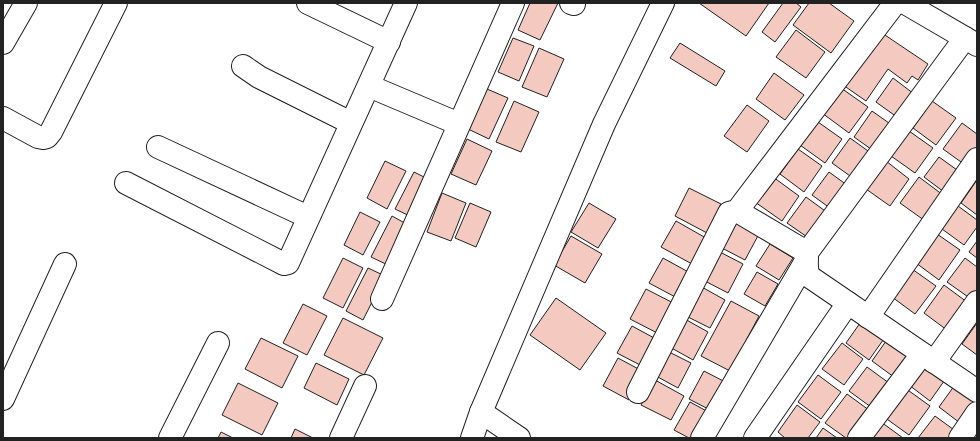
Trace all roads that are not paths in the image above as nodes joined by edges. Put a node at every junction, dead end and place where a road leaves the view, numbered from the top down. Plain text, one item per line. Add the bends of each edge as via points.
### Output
1 (26, 3) edge
2 (308, 3) edge
3 (406, 3) edge
4 (513, 3) edge
5 (663, 3) edge
6 (894, 3) edge
7 (905, 3) edge
8 (111, 5) edge
9 (389, 42) junction
10 (971, 42) edge
11 (3, 43) edge
12 (242, 66) dead end
13 (369, 86) junction
14 (3, 118) edge
15 (351, 123) junction
16 (459, 124) junction
17 (158, 147) dead end
18 (977, 159) edge
19 (126, 183) dead end
20 (737, 211) junction
21 (308, 217) junction
22 (807, 257) junction
23 (65, 264) dead end
24 (382, 299) dead end
25 (977, 302) edge
26 (848, 303) junction
27 (868, 317) junction
28 (218, 343) dead end
29 (928, 358) junction
30 (365, 386) dead end
31 (977, 391) edge
32 (638, 392) dead end
33 (3, 399) edge
34 (480, 412) junction
35 (977, 413) edge
36 (170, 438) edge
37 (341, 438) edge
38 (472, 438) edge
39 (519, 438) edge
40 (702, 438) edge
41 (755, 438) edge
42 (860, 438) edge
43 (960, 438) edge

1 - 11 street
2 - 9 street
3 - 9 street
4 - 16 street
5 - 34 street via 604,124
6 - 20 street
7 - 10 street
8 - 14 street via 47,137 38,137
9 - 13 street
10 - 22 street
12 - 15 street
13 - 15 street
13 - 16 street
15 - 21 street
16 - 24 street
17 - 21 street
18 - 27 street
19 - 21 street via 284,264 288,263
20 - 22 street via 803,250
20 - 32 street via 732,211 727,216
22 - 26 street via 810,277
22 - 40 street
23 - 33 street
25 - 29 street
26 - 27 street
26 - 41 street
27 - 29 street
28 - 36 street
29 - 31 street
29 - 42 street
30 - 37 street
34 - 38 street
34 - 39 street
35 - 43 street

